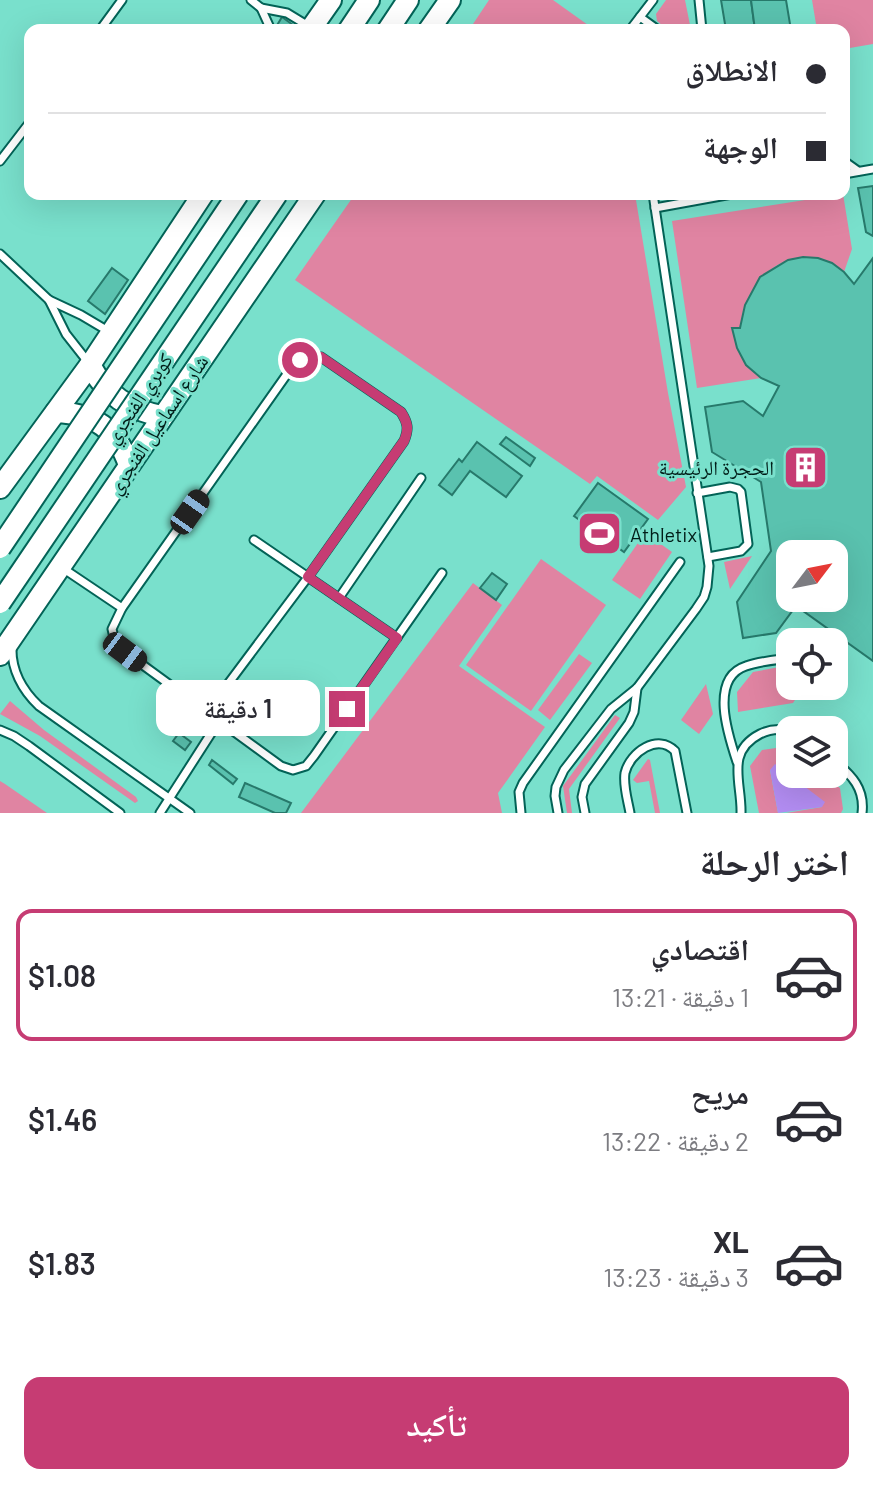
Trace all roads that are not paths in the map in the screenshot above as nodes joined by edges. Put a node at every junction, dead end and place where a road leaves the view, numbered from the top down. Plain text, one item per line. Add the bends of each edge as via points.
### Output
1 (122, 0) edge
2 (251, 0) edge
3 (331, 0) edge
4 (369, 0) edge
5 (408, 0) edge
6 (450, 0) edge
7 (653, 0) edge
8 (699, 0) edge
9 (261, 8) junction
10 (640, 17) junction
11 (104, 24) edge
12 (268, 24) edge
13 (306, 24) edge
14 (314, 24) edge
15 (353, 24) edge
16 (392, 24) edge
17 (433, 24) edge
18 (635, 24) edge
19 (650, 24) edge
20 (701, 24) edge
21 (24, 130) edge
22 (0, 161) edge
23 (850, 165) edge
24 (873, 169) edge
25 (858, 171) junction
26 (850, 173) edge
27 (199, 200) edge
28 (234, 200) edge
29 (273, 200) edge
30 (311, 200) edge
31 (654, 200) edge
32 (699, 200) edge
33 (655, 208) junction
34 (0, 254) edge
35 (49, 300) junction
36 (112, 334) junction
37 (90, 365) junction
38 (56, 412) junction
39 (162, 416) junction
40 (129, 465) junction
41 (421, 478) dead end
42 (0, 488) edge
43 (697, 493) junction
44 (254, 540) dead end
45 (0, 548) edge
46 (708, 557) junction
47 (680, 562) dead end
48 (61, 566) junction
49 (442, 573) dead end
50 (308, 577) junction
51 (339, 598) junction
52 (0, 603) edge
53 (122, 608) junction
54 (7, 634) edge
55 (397, 638) junction
56 (0, 655) edge
57 (776, 661) edge
58 (637, 688) junction
59 (207, 712) junction
60 (219, 721) junction
61 (776, 729) edge
62 (0, 730) edge
63 (737, 762) junction
64 (848, 772) edge
65 (169, 798) junction
66 (111, 810) edge
67 (120, 813) edge
68 (160, 813) edge
69 (190, 813) edge
70 (521, 813) edge
71 (558, 813) edge
72 (585, 813) edge
73 (630, 813) edge
74 (687, 813) edge
75 (741, 813) edge
76 (862, 813) edge

1 - 11 lane
2 - 9 lane
3 - 14 main road
4 - 15 main road
5 - 16 main road
6 - 17 main road
7 - 10 lane
8 - 20 lane
9 - 12 lane
9 - 13 lane via 287,13
10 - 18 lane
10 - 19 lane
21 - 22 lane
23 - 25 lane
24 - 25 lane
25 - 26 lane
27 - 36 main road
28 - 45 main road, كوبري الفنجري, bridge
29 - 52 main road, كوبري الفنجري, bridge
30 - 39 main road, شارع اسماعيل الفنجري
31 - 33 lane
32 - 33 lane
33 - 43 lane
34 - 35 lane
35 - 36 lane
35 - 37 lane
36 - 37 main road
37 - 38 main road
37 - 39 main road via 119,400
38 - 40 main road via 75,413 104,426
38 - 42 main road
39 - 40 main road, شارع اسماعيل الفنجري
40 - 48 main road, شارع اسماعيل الفنجري
41 - 51 lane
43 - 46 lane
43 - 46 lane via 734,487 741,492 748,544 741,551
44 - 50 lane
46 - 58 lane via 704,597
47 - 70 lane via 523,783
48 - 53 lane
48 - 54 main road, شارع اسماعيل الفنجري
49 - 55 lane
50 - 51 lane
50 - 53 lane via 408,431 401,412 321,357 310,356 292,367
50 - 59 lane
51 - 55 lane
53 - 59 lane via 112,629 115,642
54 - 56 main road
54 - 65 lane via 12,662 29,697
55 - 60 lane via 306,766 281,766
57 - 63 lane via 746,666 725,687
58 - 71 lane via 611,709 564,770 556,787
58 - 72 lane via 629,723 585,784
59 - 60 lane
60 - 65 lane
61 - 63 lane via 747,742
62 - 66 lane
63 - 75 lane
64 - 76 lane via 857,783
65 - 68 lane
65 - 69 lane
66 - 67 lane
73 - 74 lane via 627,769 640,751 663,743 675,751

